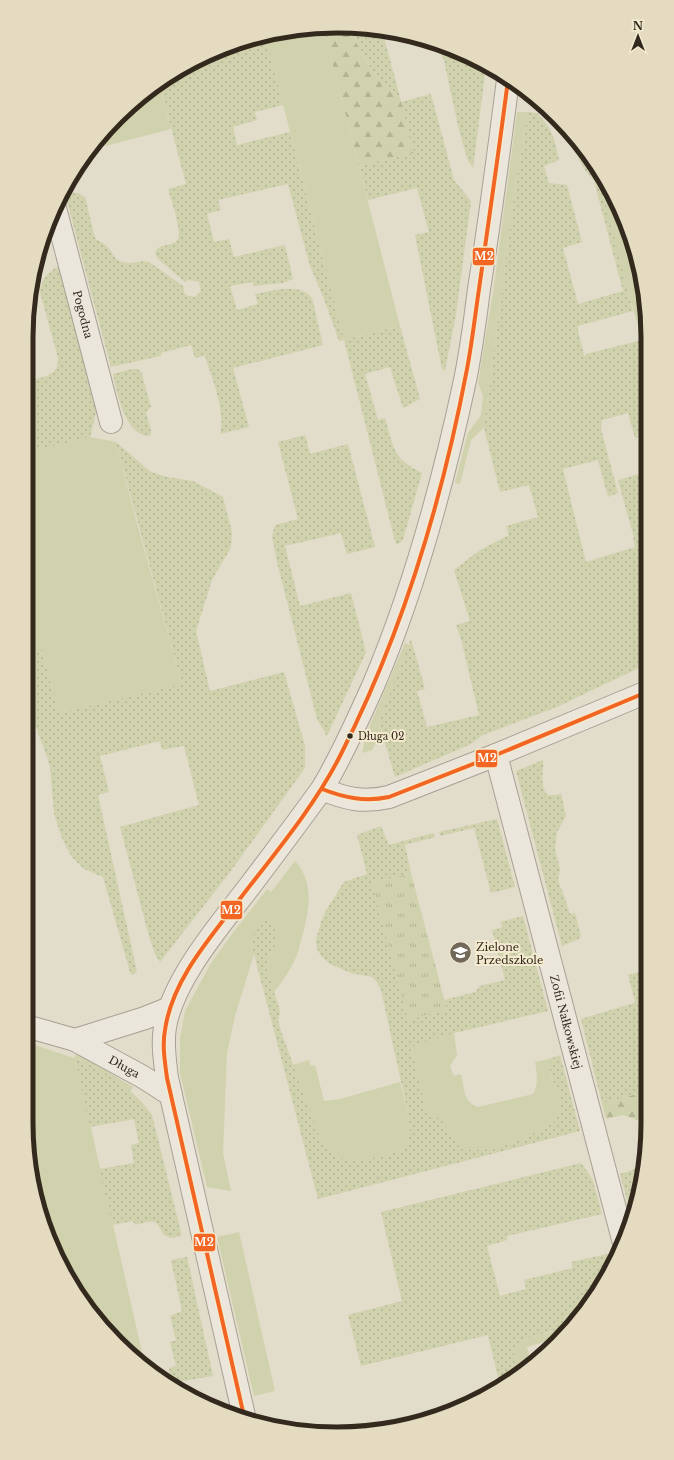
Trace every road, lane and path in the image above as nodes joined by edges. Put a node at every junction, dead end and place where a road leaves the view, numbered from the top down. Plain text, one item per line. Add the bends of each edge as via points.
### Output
1 (507, 85) edge
2 (58, 218) edge
3 (111, 422) dead end
4 (641, 695) edge
5 (496, 756) junction
6 (322, 789) junction
7 (170, 1008) junction
8 (33, 1028) edge
9 (75, 1040) junction
10 (171, 1095) junction
11 (621, 1231) edge
12 (243, 1412) edge

1 - 6 street via 470,354 436,497 419,561 382,664 350,738
2 - 3 street, Pogodna
4 - 5 street
5 - 6 street via 375,800 348,798
5 - 11 street, Zofii Nałkowskiej
6 - 7 street via 207,943 176,993
7 - 9 street
7 - 10 street via 163,1044
8 - 9 street, Długa
9 - 10 street, Długa
10 - 12 street

